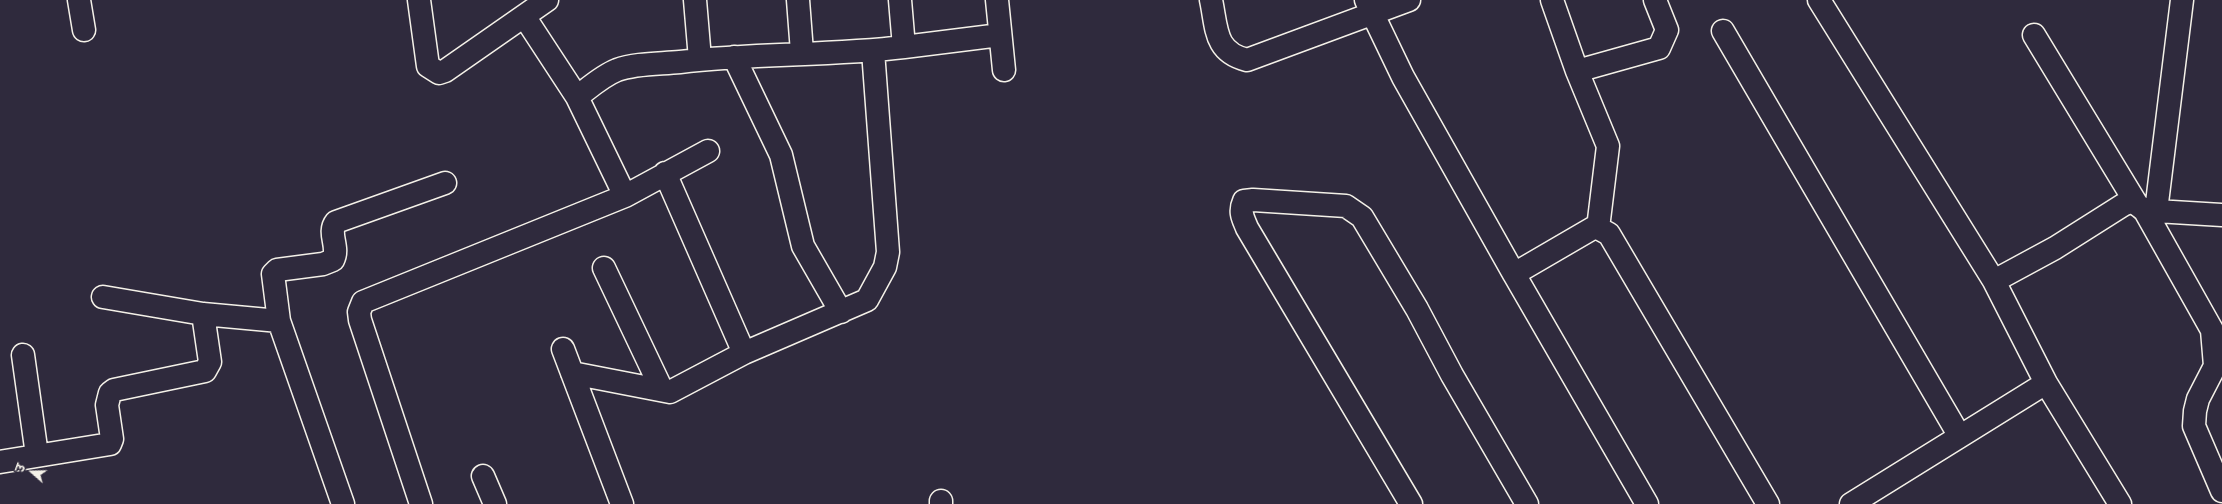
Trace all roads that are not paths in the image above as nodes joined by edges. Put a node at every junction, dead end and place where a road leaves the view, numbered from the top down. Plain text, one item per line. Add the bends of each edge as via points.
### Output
1 (79, 0) edge
2 (419, 0) edge
3 (547, 0) edge
4 (695, 0) edge
5 (798, 0) edge
6 (900, 0) edge
7 (997, 0) edge
8 (1211, 0) edge
9 (1409, 0) edge
10 (1552, 0) edge
11 (1655, 0) edge
12 (1819, 0) edge
13 (2182, 0) edge
14 (1369, 7) edge
15 (524, 16) junction
16 (84, 30) dead end
17 (1723, 31) dead end
18 (1000, 35) junction
19 (2034, 35) dead end
20 (904, 47) junction
21 (873, 51) junction
22 (802, 52) junction
23 (734, 57) junction
24 (700, 59) junction
25 (1004, 70) dead end
26 (1577, 71) junction
27 (576, 98) junction
28 (708, 151) dead end
29 (665, 173) junction
30 (445, 183) dead end
31 (625, 196) junction
32 (2136, 203) junction
33 (2222, 214) edge
34 (2153, 215) junction
35 (1598, 228) junction
36 (604, 268) dead end
37 (1514, 274) junction
38 (1994, 281) junction
39 (103, 297) dead end
40 (840, 312) junction
41 (203, 314) junction
42 (279, 321) junction
43 (563, 349) dead end
44 (744, 353) junction
45 (23, 355) dead end
46 (572, 373) junction
47 (2046, 383) junction
48 (662, 390) junction
49 (1959, 435) junction
50 (37, 456) junction
51 (0, 462) edge
52 (483, 476) dead end
53 (2222, 491) edge
54 (343, 504) edge
55 (421, 504) edge
56 (495, 504) edge
57 (622, 504) edge
58 (1411, 504) edge
59 (1527, 504) edge
60 (1647, 504) edge
61 (1768, 504) edge
62 (1851, 504) edge
63 (2120, 504) edge

1 - 16 street
2 - 15 street via 428,66 439,73 445,72
3 - 15 street
4 - 24 street
5 - 22 street
6 - 20 street
7 - 18 street
8 - 14 street via 1221,43 1227,52 1247,60
9 - 14 street
10 - 26 street
11 - 26 street via 1667,30 1659,48
12 - 38 street
13 - 34 street
14 - 37 street via 1403,77
15 - 27 street
17 - 49 street
18 - 20 street
18 - 25 street
19 - 32 street
20 - 21 street
21 - 22 street
21 - 40 street via 888,252 885,267 867,300
22 - 23 street
23 - 24 street
23 - 40 street via 781,155 803,246
24 - 27 street via 623,68 606,76
26 - 35 street via 1608,146
27 - 31 street
28 - 29 street
29 - 31 street
29 - 44 street
30 - 42 street via 336,222 332,230 336,250 333,260 274,272 272,278
31 - 55 street via 363,302 360,306 360,320
32 - 34 street
32 - 38 street via 2129,202 2123,205 2055,248
33 - 34 street
34 - 53 street via 2212,330 2215,366 2198,399 2194,411 2194,426
35 - 37 street via 1593,228
35 - 61 street via 1609,234
36 - 48 street
37 - 60 street
38 - 47 street
39 - 41 street
40 - 44 street
41 - 42 street
41 - 50 street via 210,362 205,371 114,390 110,393 107,405 112,439 110,444
42 - 54 street
43 - 46 street
44 - 48 street via 670,392
45 - 50 street
46 - 48 street
46 - 57 street
47 - 49 street
47 - 63 street
49 - 62 street
50 - 51 street
52 - 56 street
58 - 59 street via 1247,228 1241,215 1244,201 1346,206 1362,217

